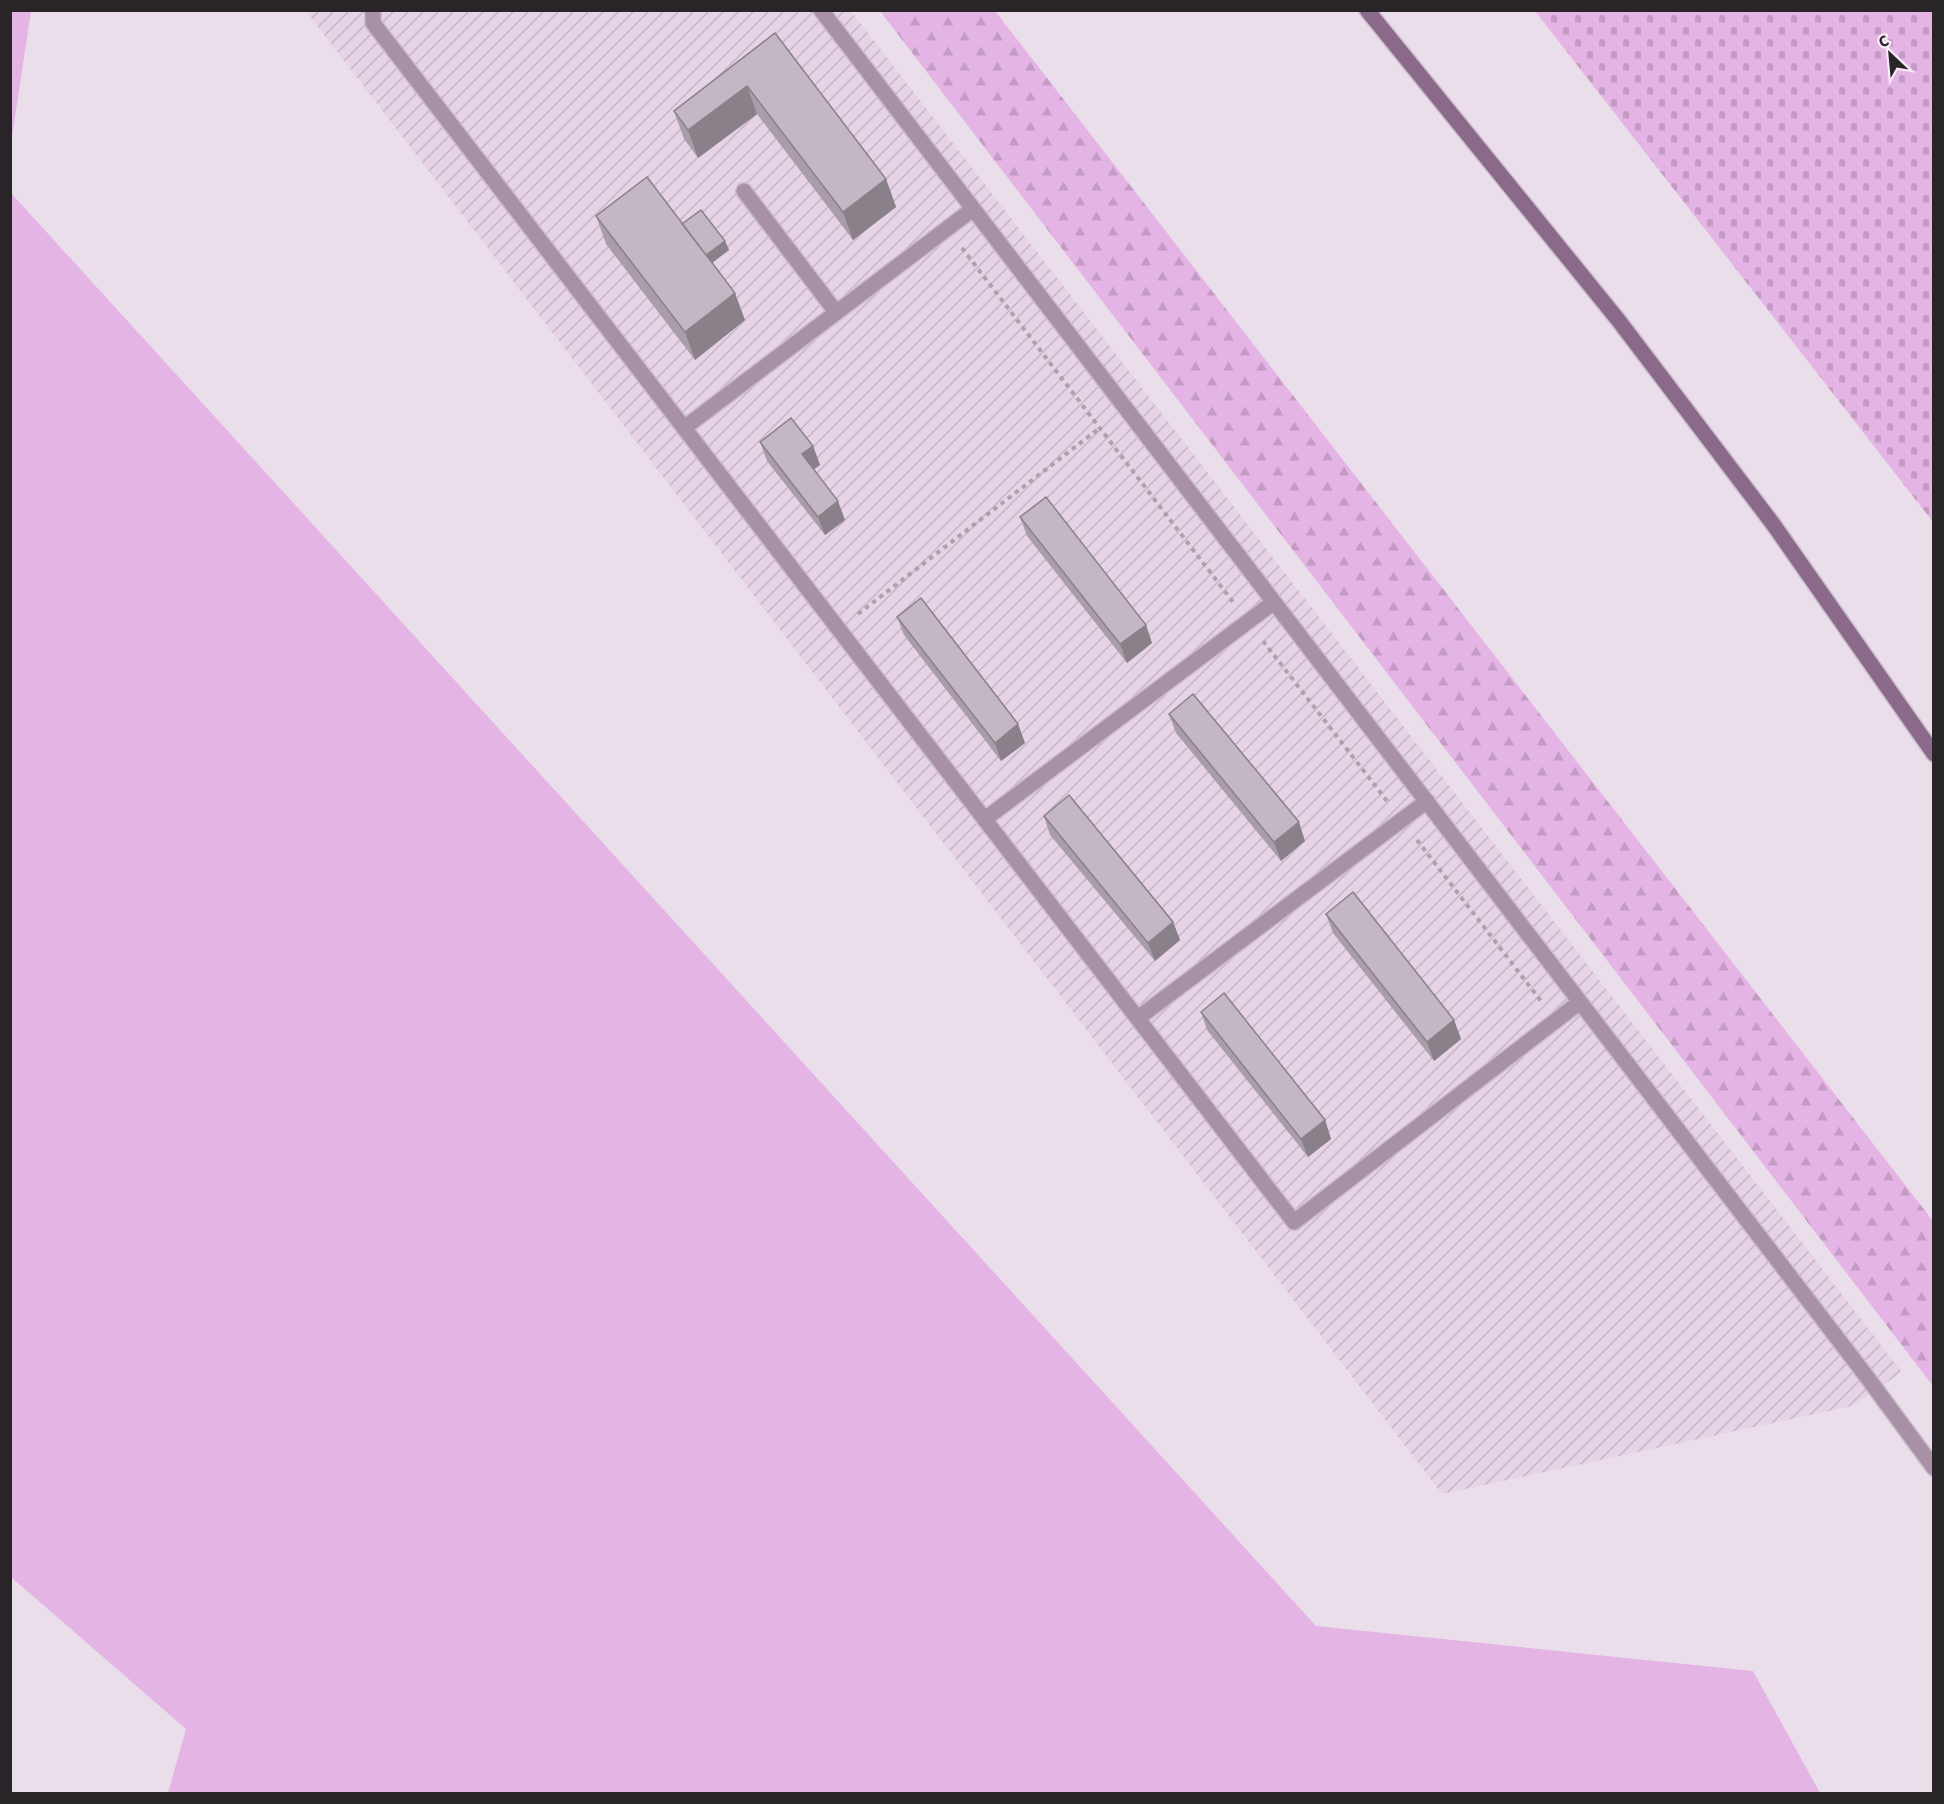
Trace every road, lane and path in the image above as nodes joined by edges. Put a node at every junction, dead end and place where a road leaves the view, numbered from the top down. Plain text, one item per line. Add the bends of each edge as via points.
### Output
1 (373, 10) edge
2 (821, 10) edge
3 (1368, 10) edge
4 (744, 191) dead end
5 (973, 209) junction
6 (836, 312) junction
7 (1101, 427) dead end
8 (684, 428) junction
9 (1274, 602) junction
10 (839, 629) junction
11 (1934, 754) edge
12 (1426, 801) junction
13 (985, 819) junction
14 (1580, 1002) junction
15 (1138, 1018) junction
16 (1934, 1468) edge

1 - 8 lane via 373,23
2 - 5 lane
3 - 11 main road via 1640,348 1773,524
4 - 6 lane
5 - 6 lane
5 - 9 lane
6 - 8 lane
7 - 10 path
8 - 10 lane
9 - 12 lane
9 - 13 lane
10 - 13 lane
12 - 14 lane
12 - 15 lane
13 - 15 lane
14 - 15 lane via 1294,1222
14 - 16 lane

